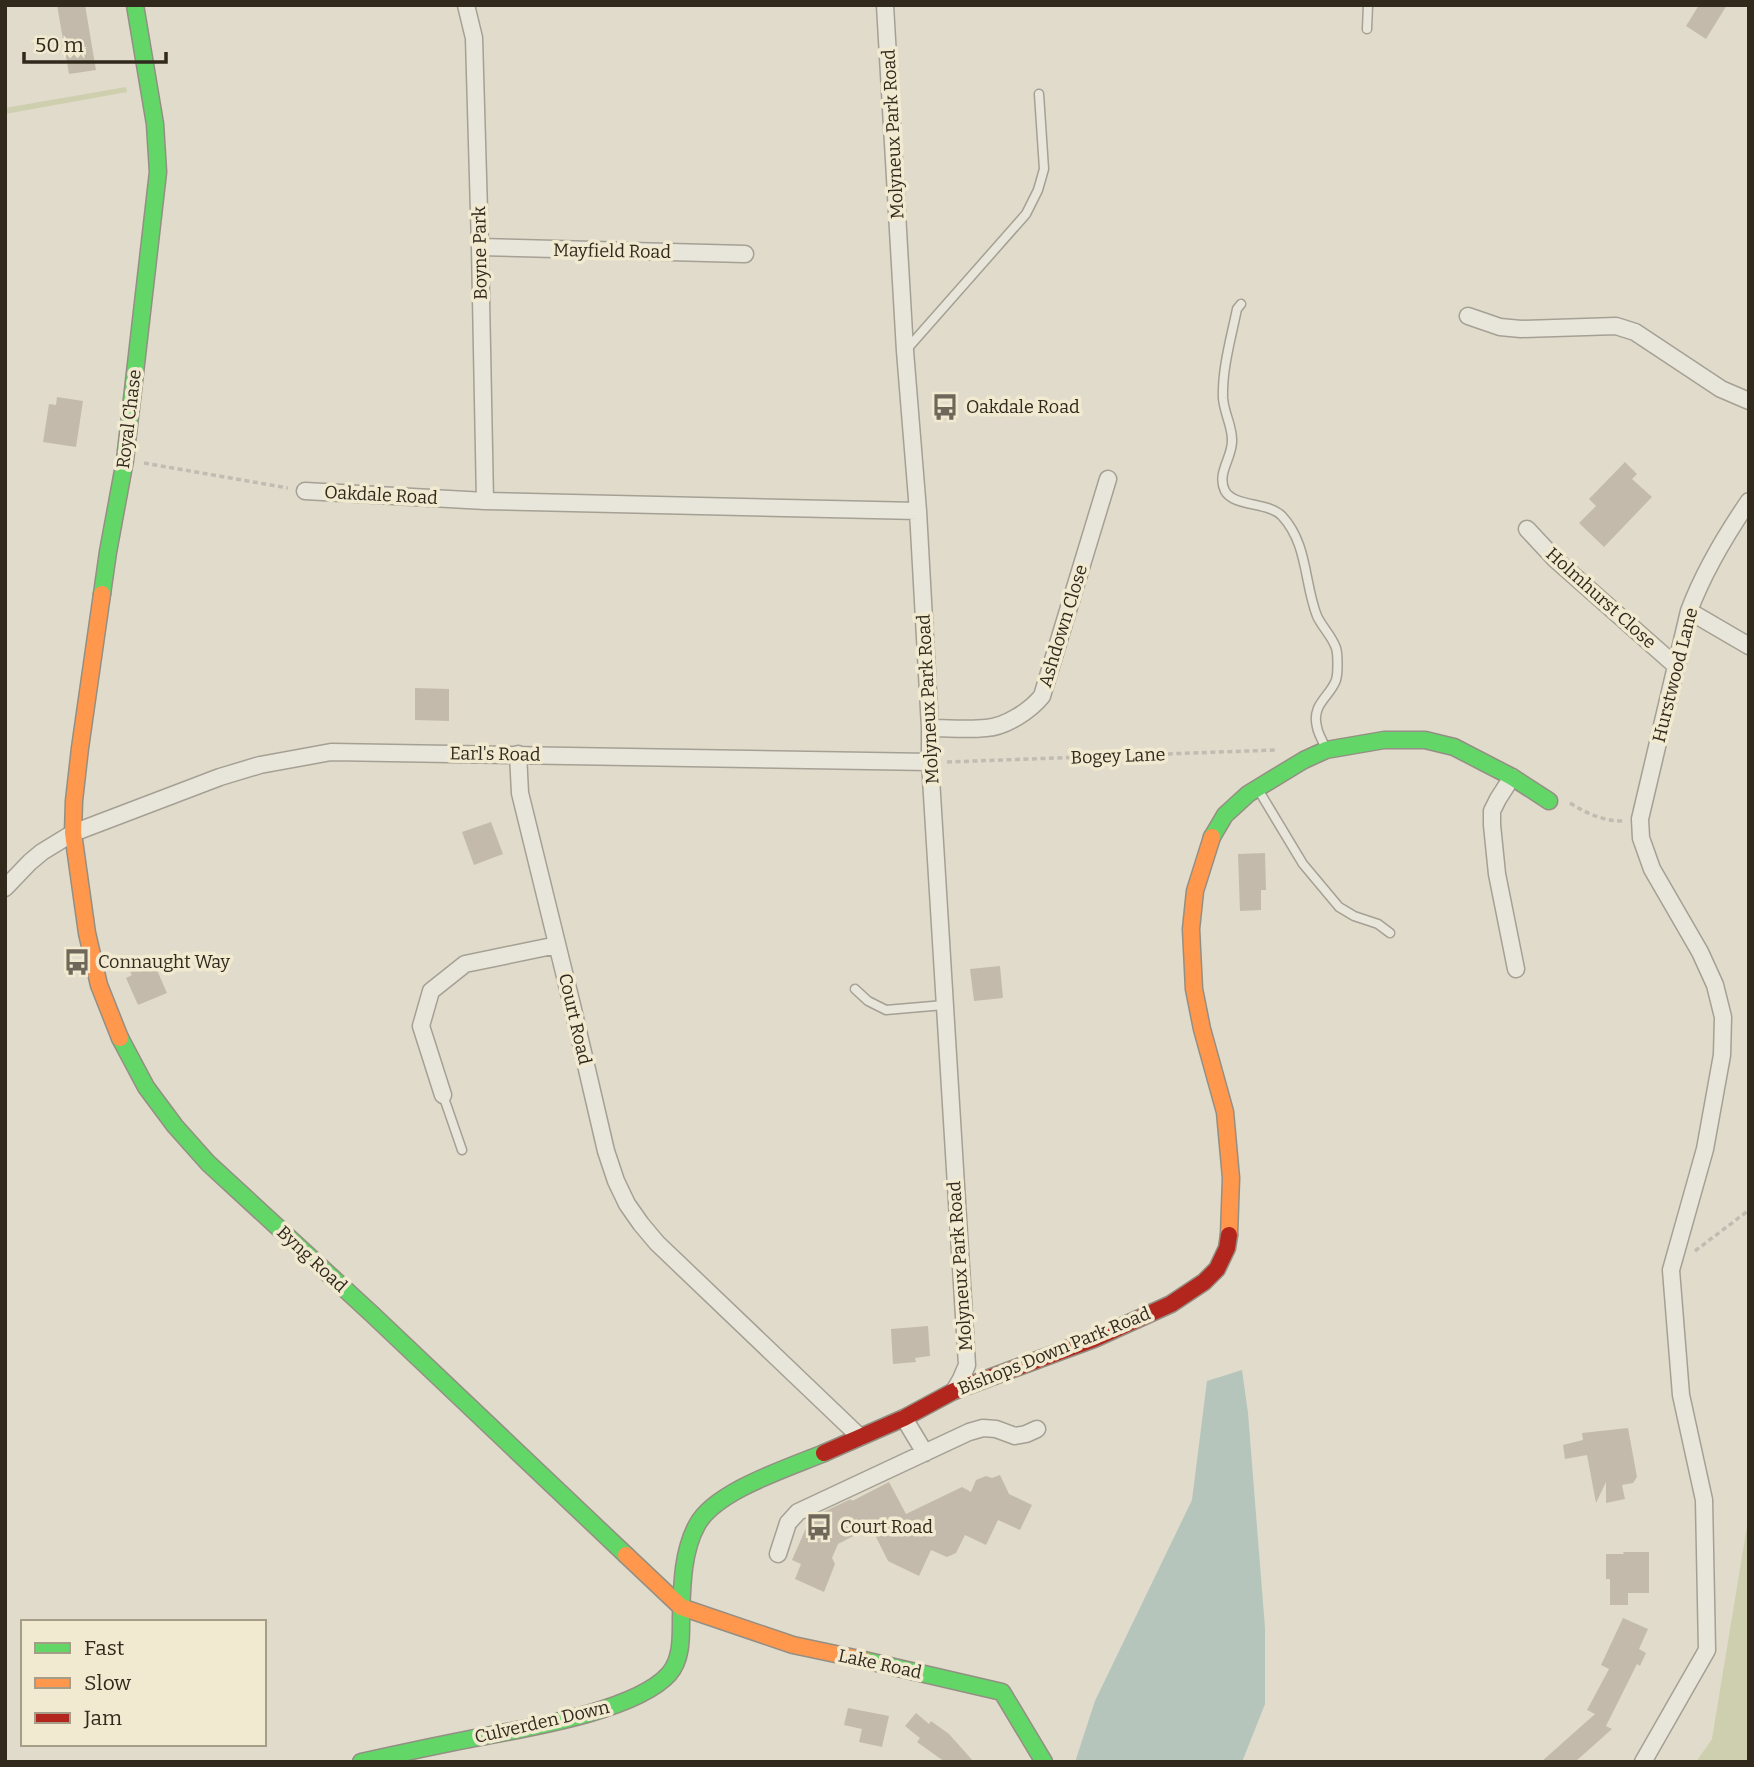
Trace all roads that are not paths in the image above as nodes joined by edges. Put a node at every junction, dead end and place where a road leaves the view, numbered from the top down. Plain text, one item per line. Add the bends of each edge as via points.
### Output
1 (135, 5) edge
2 (466, 5) edge
3 (885, 5) edge
4 (1368, 5) edge
5 (1367, 29) dead end
6 (1039, 94) dead end
7 (480, 247) junction
8 (745, 254) dead end
9 (1241, 304) dead end
10 (1468, 316) dead end
11 (905, 351) junction
12 (1749, 401) edge
13 (1108, 479) dead end
14 (305, 491) road end
15 (485, 501) junction
16 (1749, 501) edge
17 (918, 511) junction
18 (1527, 529) dead end
19 (1689, 611) junction
20 (1749, 646) edge
21 (1676, 666) junction
22 (930, 728) junction
23 (1326, 750) junction
24 (518, 754) junction
25 (930, 762) junction
26 (1511, 777) junction
27 (1257, 789) junction
28 (1549, 801) road end
29 (73, 833) junction
30 (5, 888) edge
31 (1390, 933) dead end
32 (557, 944) junction
33 (1516, 969) dead end
34 (855, 989) dead end
35 (944, 1005) junction
36 (443, 1095) joint
37 (462, 1150) dead end
38 (954, 1391) junction
39 (904, 1418) junction
40 (1038, 1429) dead end
41 (860, 1437) junction
42 (925, 1453) junction
43 (688, 1545) joint
44 (778, 1554) dead end
45 (681, 1607) junction
46 (361, 1762) edge
47 (1044, 1762) edge
48 (1643, 1762) edge

1 - 29 street, Royal Chase via 155,124 158,172 125,460 79,748
2 - 7 street, Boyne Park via 474,38
3 - 11 street, Molyneux Park Road
4 - 5 lane
6 - 11 lane via 1044,169 1026,214
7 - 8 street, Mayfield Road
7 - 15 street, Boyne Park
9 - 23 lane via 1224,377 1224,408 1233,442 1223,481 1230,497 1280,514 1296,535 1318,617 1337,651 1337,679 1318,707 1316,726
10 - 12 street via 1521,329 1616,326 1634,332 1721,389
11 - 17 street, Molyneux Park Road
13 - 22 street, Ashdown Close via 1042,696 1032,708 989,728
14 - 15 street, Oakdale Road
15 - 17 street, Oakdale Road
16 - 19 street, Hurstwood Lane via 1727,531
17 - 22 street, Molyneux Park Road
18 - 21 street, Holmhurst Close
19 - 20 street
19 - 21 street, Hurstwood Lane
21 - 48 street, Hurstwood Lane via 1640,819 1652,869 1700,952 1723,1017 1722,1055 1704,1149 1671,1270 1681,1395 1704,1500 1707,1650
22 - 25 street, Molyneux Park Road
23 - 26 street, Bishops Down Park Road via 1384,740 1424,740 1454,747
23 - 27 street, Bishops Down Park Road
24 - 25 street, Earl's Road
24 - 29 street, Earl's Road via 331,752 260,765
24 - 32 street, Court Road via 520,793
25 - 35 street, Molyneux Park Road
26 - 28 street, Bishops Down Park Road
26 - 33 street via 1492,811 1492,825
27 - 31 lane via 1303,864 1339,907
27 - 38 street, Bishops Down Park Road via 1225,815 1209,842 1195,891 1191,929 1194,989 1225,1112 1231,1178 1227,1248 1217,1269 1171,1304 1094,1339
29 - 30 street via 42,852
29 - 45 street, Byng Road via 86,933 99,985 127,1052 175,1126 208,1163
32 - 36 street via 465,964 431,990 421,1026
32 - 41 street, Court Road via 606,1152 627,1204 657,1243
34 - 35 lane via 886,1010
35 - 38 street, Molyneux Park Road via 967,1365
36 - 37 lane
38 - 39 street, Bishops Down Park Road
39 - 41 street, Bishops Down Park Road
39 - 42 street
40 - 42 street via 1015,1436 983,1428
41 - 43 street, Bishops Down Park Road via 732,1492 702,1516
42 - 44 street via 797,1511
43 - 45 street, Culverden Down
45 - 46 street, Culverden Down via 677,1660 651,1689 578,1716
45 - 47 street, Lake Road via 793,1645 1002,1692

